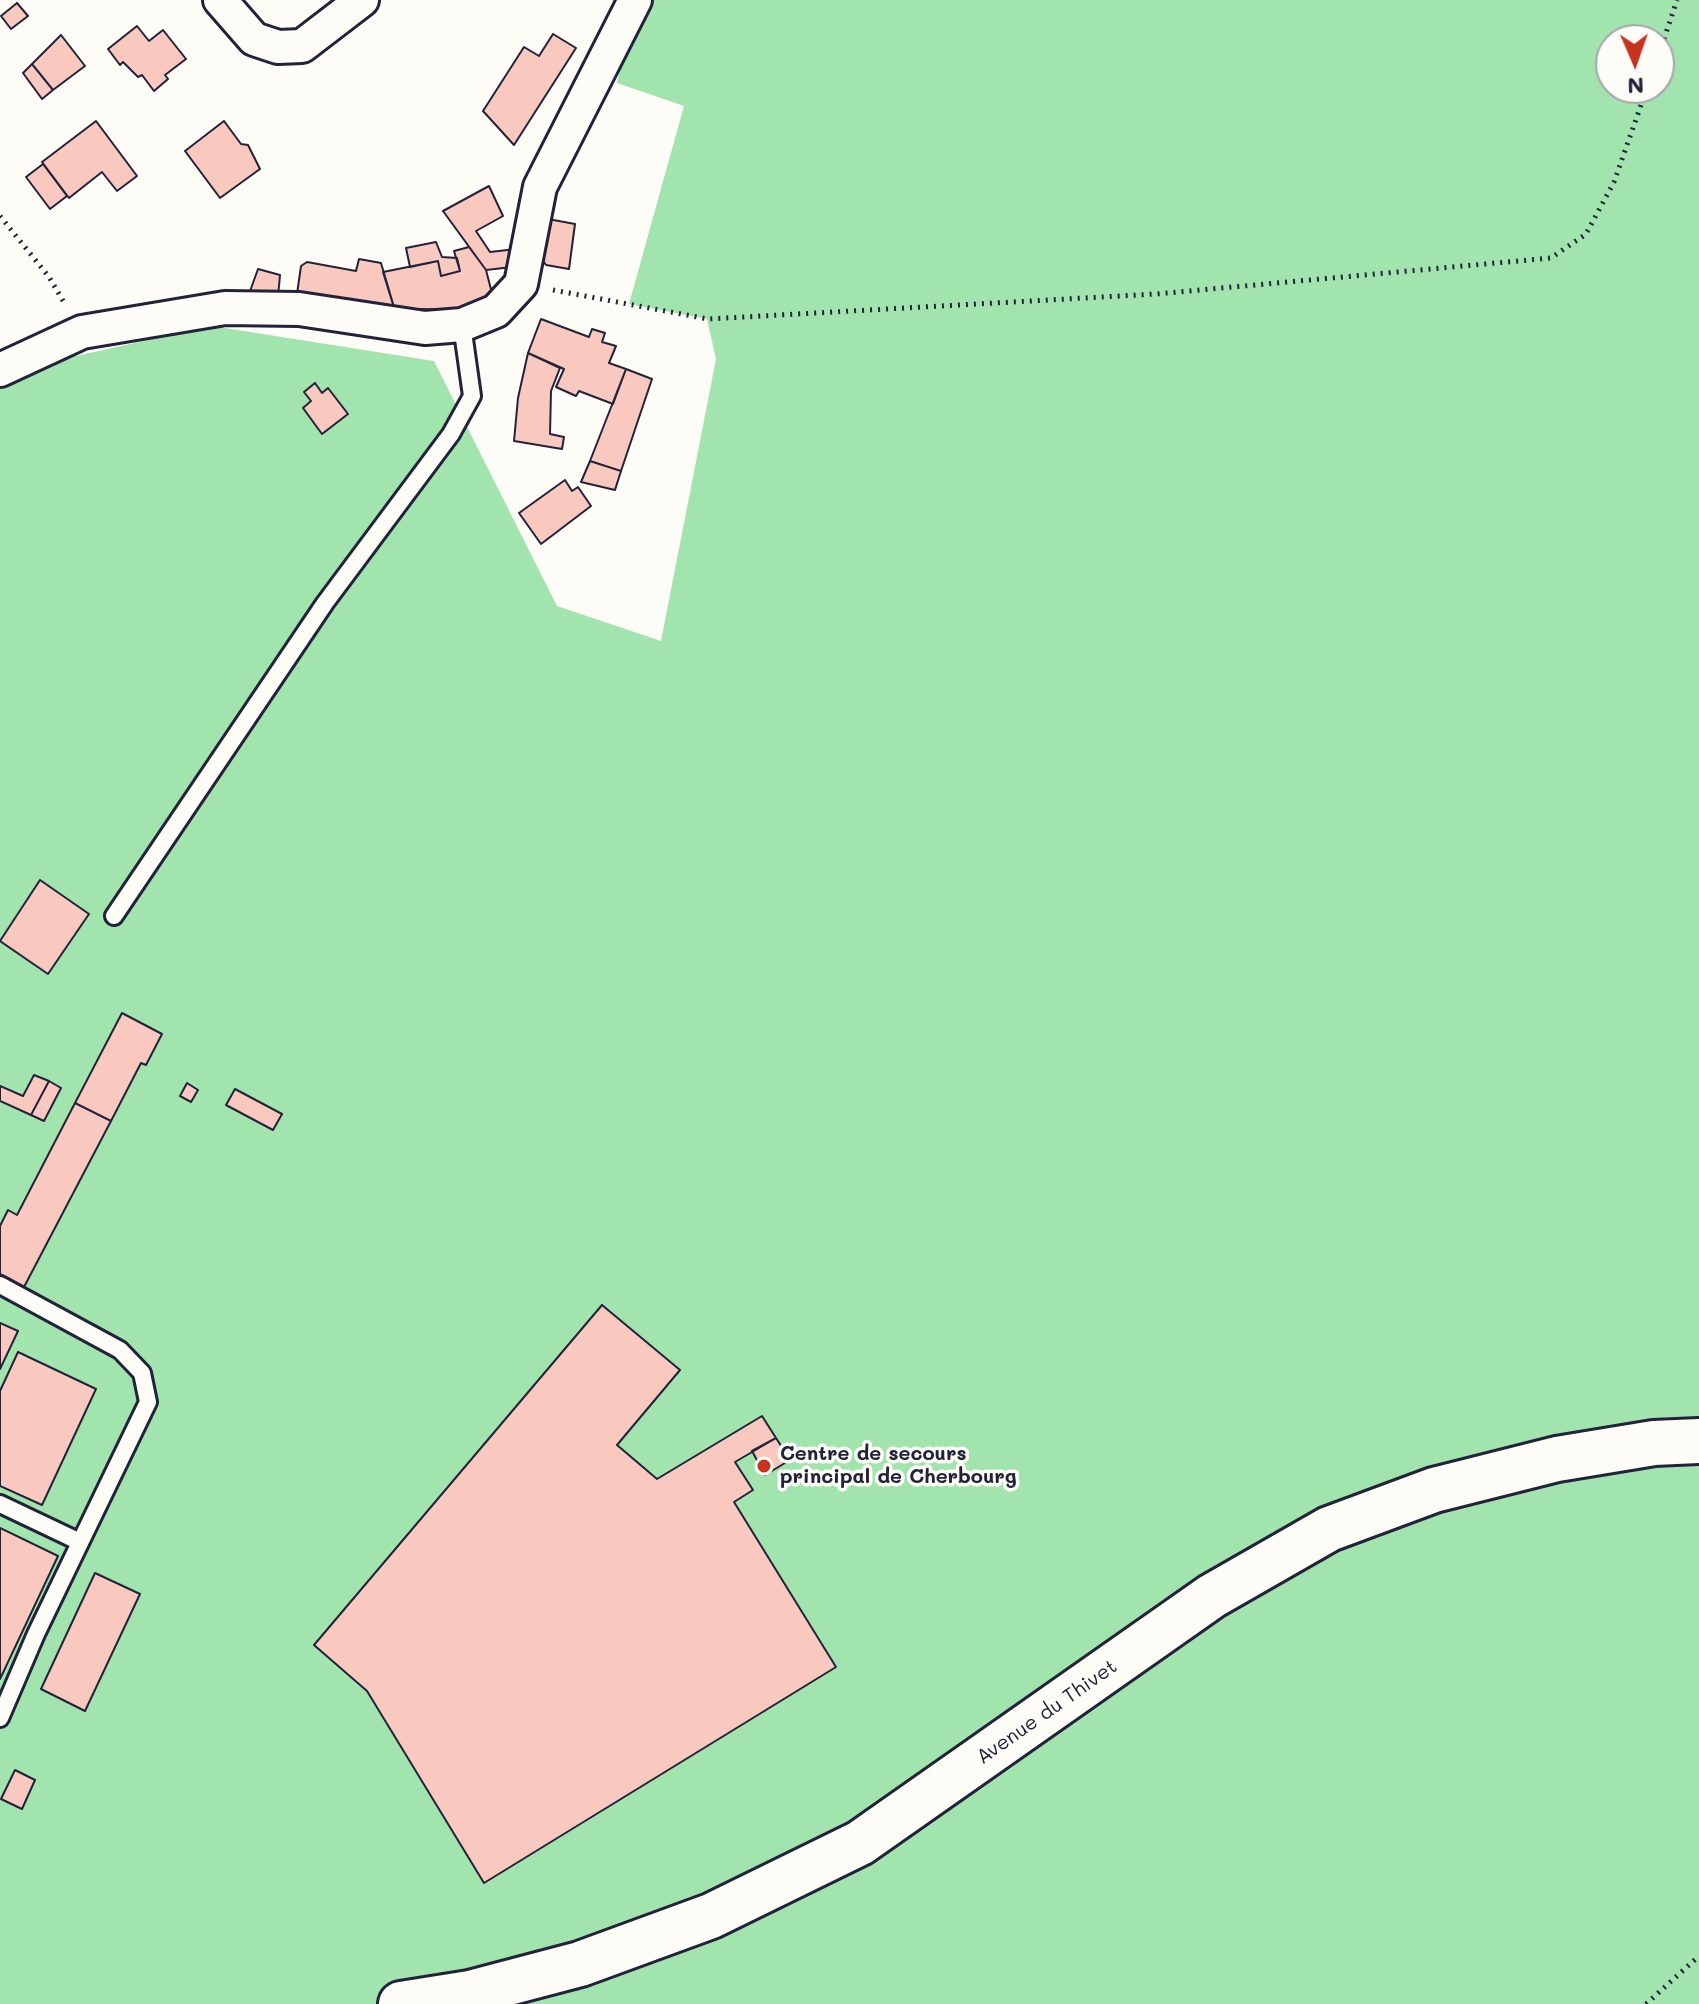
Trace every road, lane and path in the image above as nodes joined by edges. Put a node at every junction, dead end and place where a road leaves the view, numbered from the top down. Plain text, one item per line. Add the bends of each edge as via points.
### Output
1 (220, 0) edge
2 (362, 0) edge
3 (635, 0) edge
4 (1677, 0) edge
5 (1669, 24) edge
6 (1641, 104) edge
7 (0, 216) edge
8 (521, 284) junction
9 (462, 325) junction
10 (82, 332) junction
11 (0, 370) edge
12 (114, 916) dead end
13 (0, 1285) edge
14 (1699, 1441) edge
15 (0, 1504) edge
16 (80, 1542) junction
17 (0, 1718) edge
18 (1699, 1956) edge
19 (401, 2004) edge
20 (1646, 2004) edge

1 - 2 street via 254,39 278,47 302,46
3 - 8 street via 540,187
4 - 5 path
6 - 8 path via 1614,182 1586,234 1551,258 1156,294 708,319
7 - 10 path via 49,277
8 - 9 street via 496,311
9 - 10 street via 425,328 299,309 225,308
9 - 12 lane via 472,396 451,434 325,603
10 - 11 street
13 - 16 lane via 120,1350 142,1373 148,1402
14 - 19 main road, Avenue du Thivet via 1557,1459 1434,1490 1329,1529 1212,1596 860,1843 711,1916 580,1964 470,1993
15 - 16 lane
16 - 17 lane
18 - 20 path

